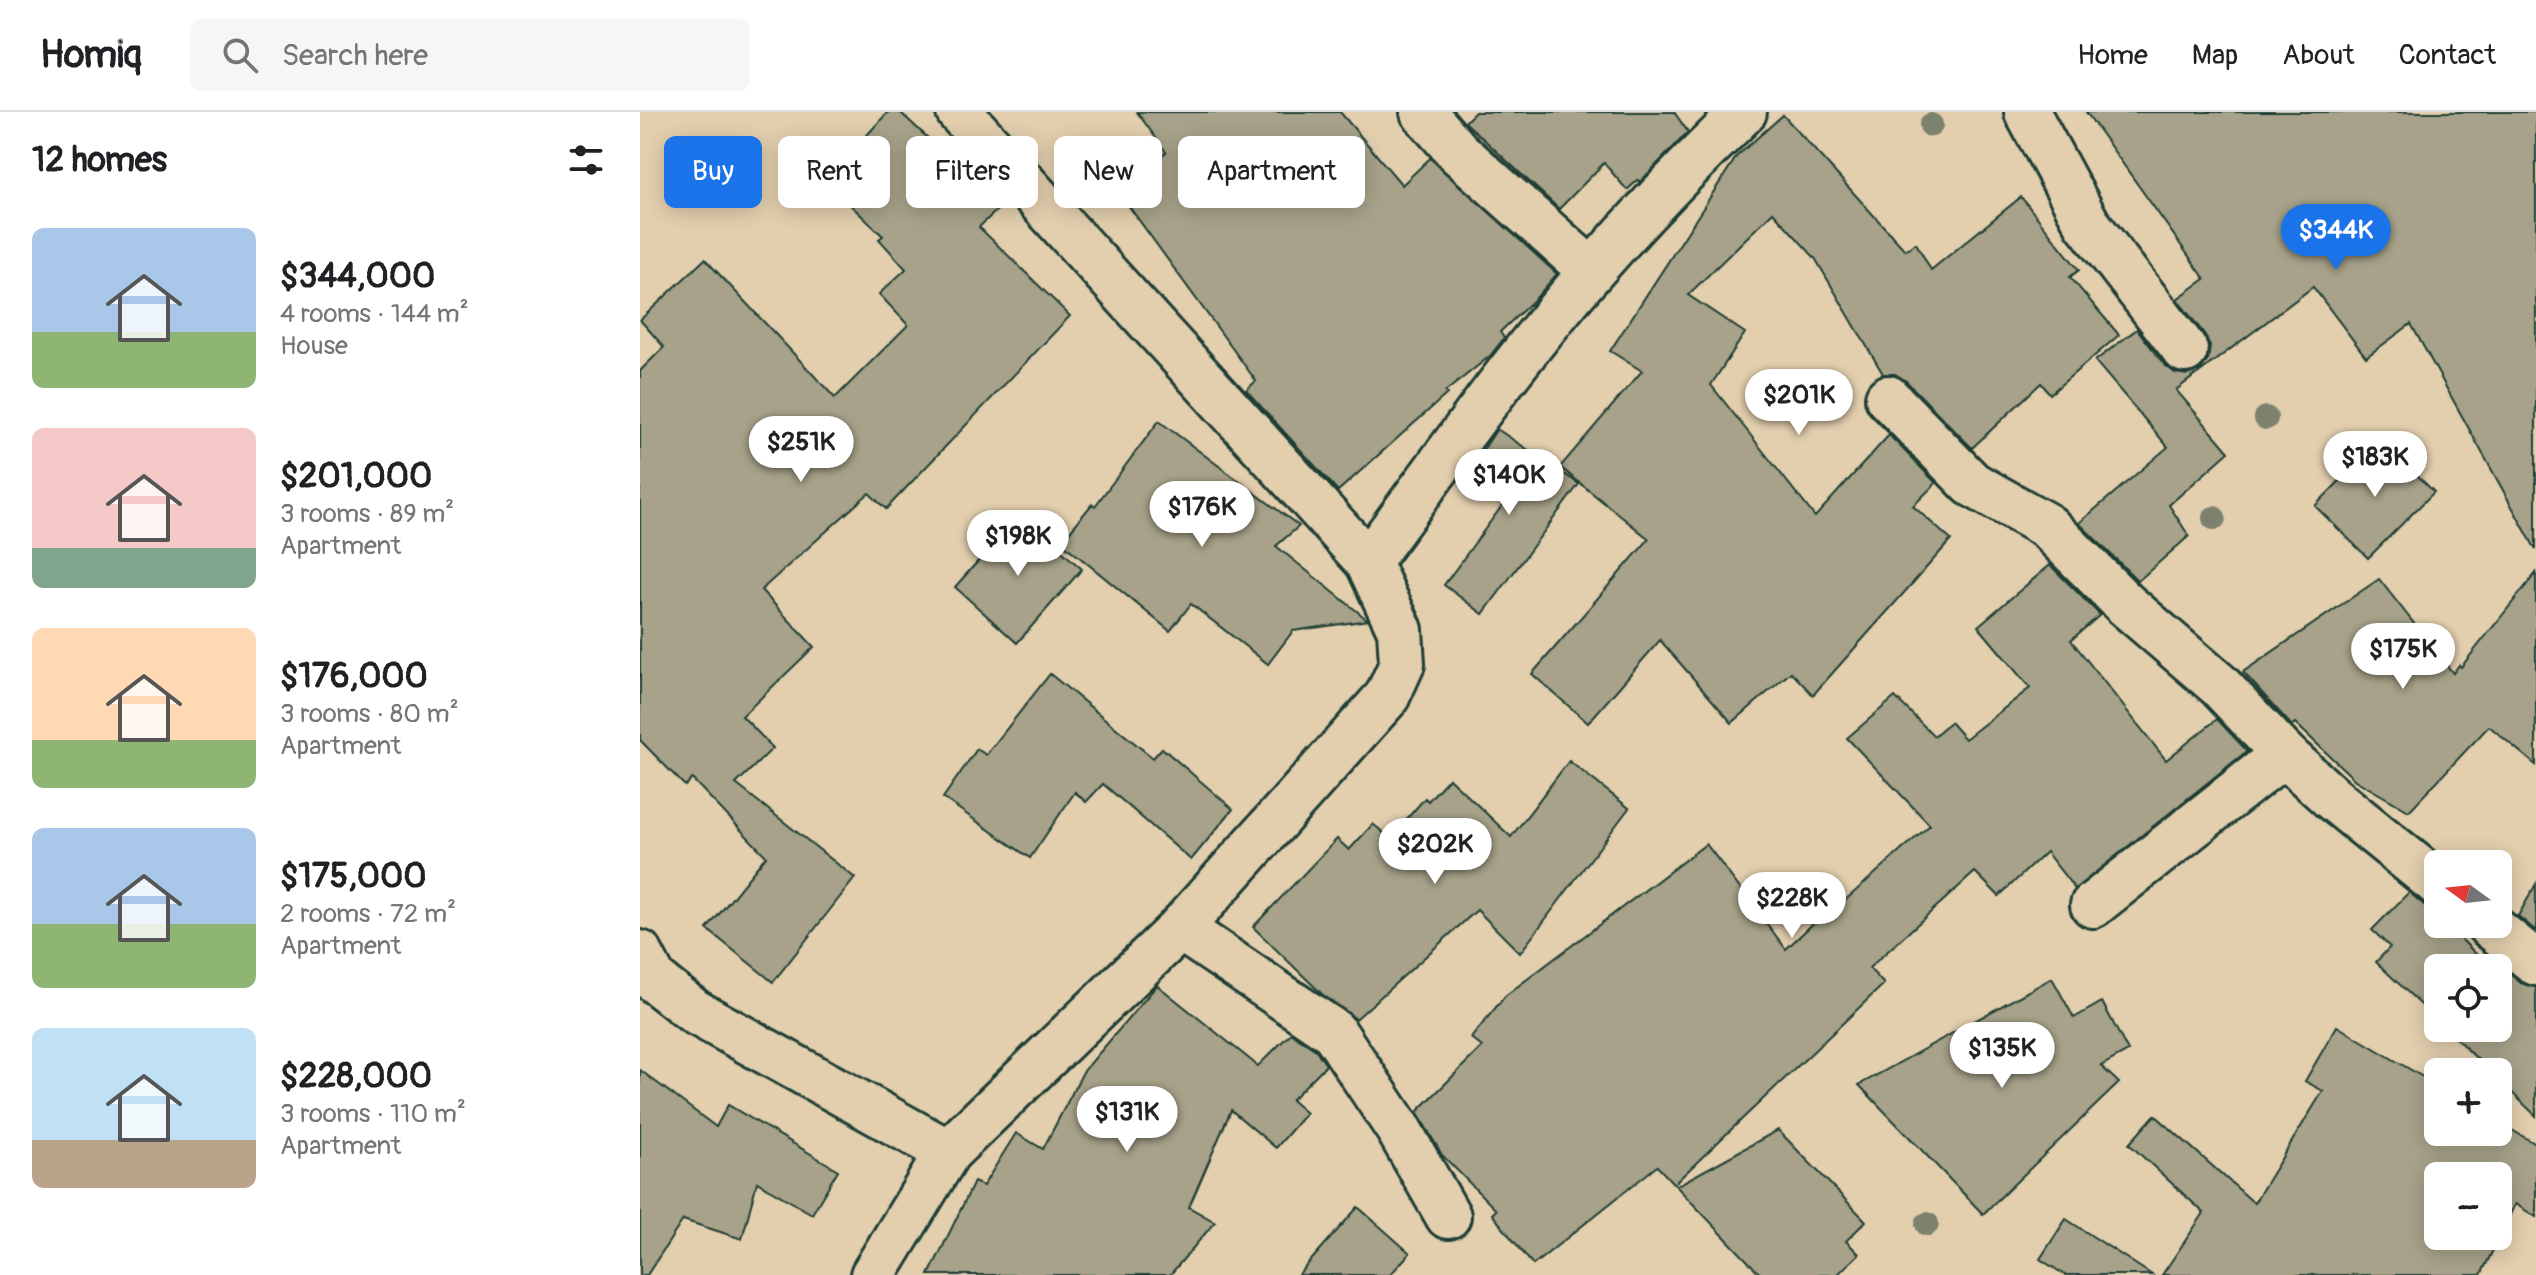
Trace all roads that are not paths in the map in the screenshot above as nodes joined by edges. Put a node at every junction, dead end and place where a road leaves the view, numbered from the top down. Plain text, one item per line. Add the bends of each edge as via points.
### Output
1 (959, 112) edge
2 (1423, 112) edge
3 (1744, 112) edge
4 (2027, 112) edge
5 (1591, 271) junction
6 (2185, 350) dead end
7 (1888, 398) dead end
8 (1368, 562) junction
9 (2284, 754) junction
10 (2424, 873) edge
11 (2093, 905) dead end
12 (1180, 928) junction
13 (2505, 938) edge
14 (640, 953) edge
15 (2536, 963) edge
16 (948, 1152) junction
17 (1448, 1216) dead end
18 (873, 1275) edge

1 - 8 street
2 - 5 street via 1459,153
3 - 5 street
4 - 6 street via 2087,223
5 - 8 street
7 - 9 street via 1972,484 2047,526 2125,604 2219,685
8 - 12 street via 1400,630 1402,664 1387,697
9 - 10 street
9 - 11 street
12 - 16 street
12 - 17 street via 1334,1032
13 - 15 street
14 - 16 street via 654,980 695,1012
16 - 18 street

